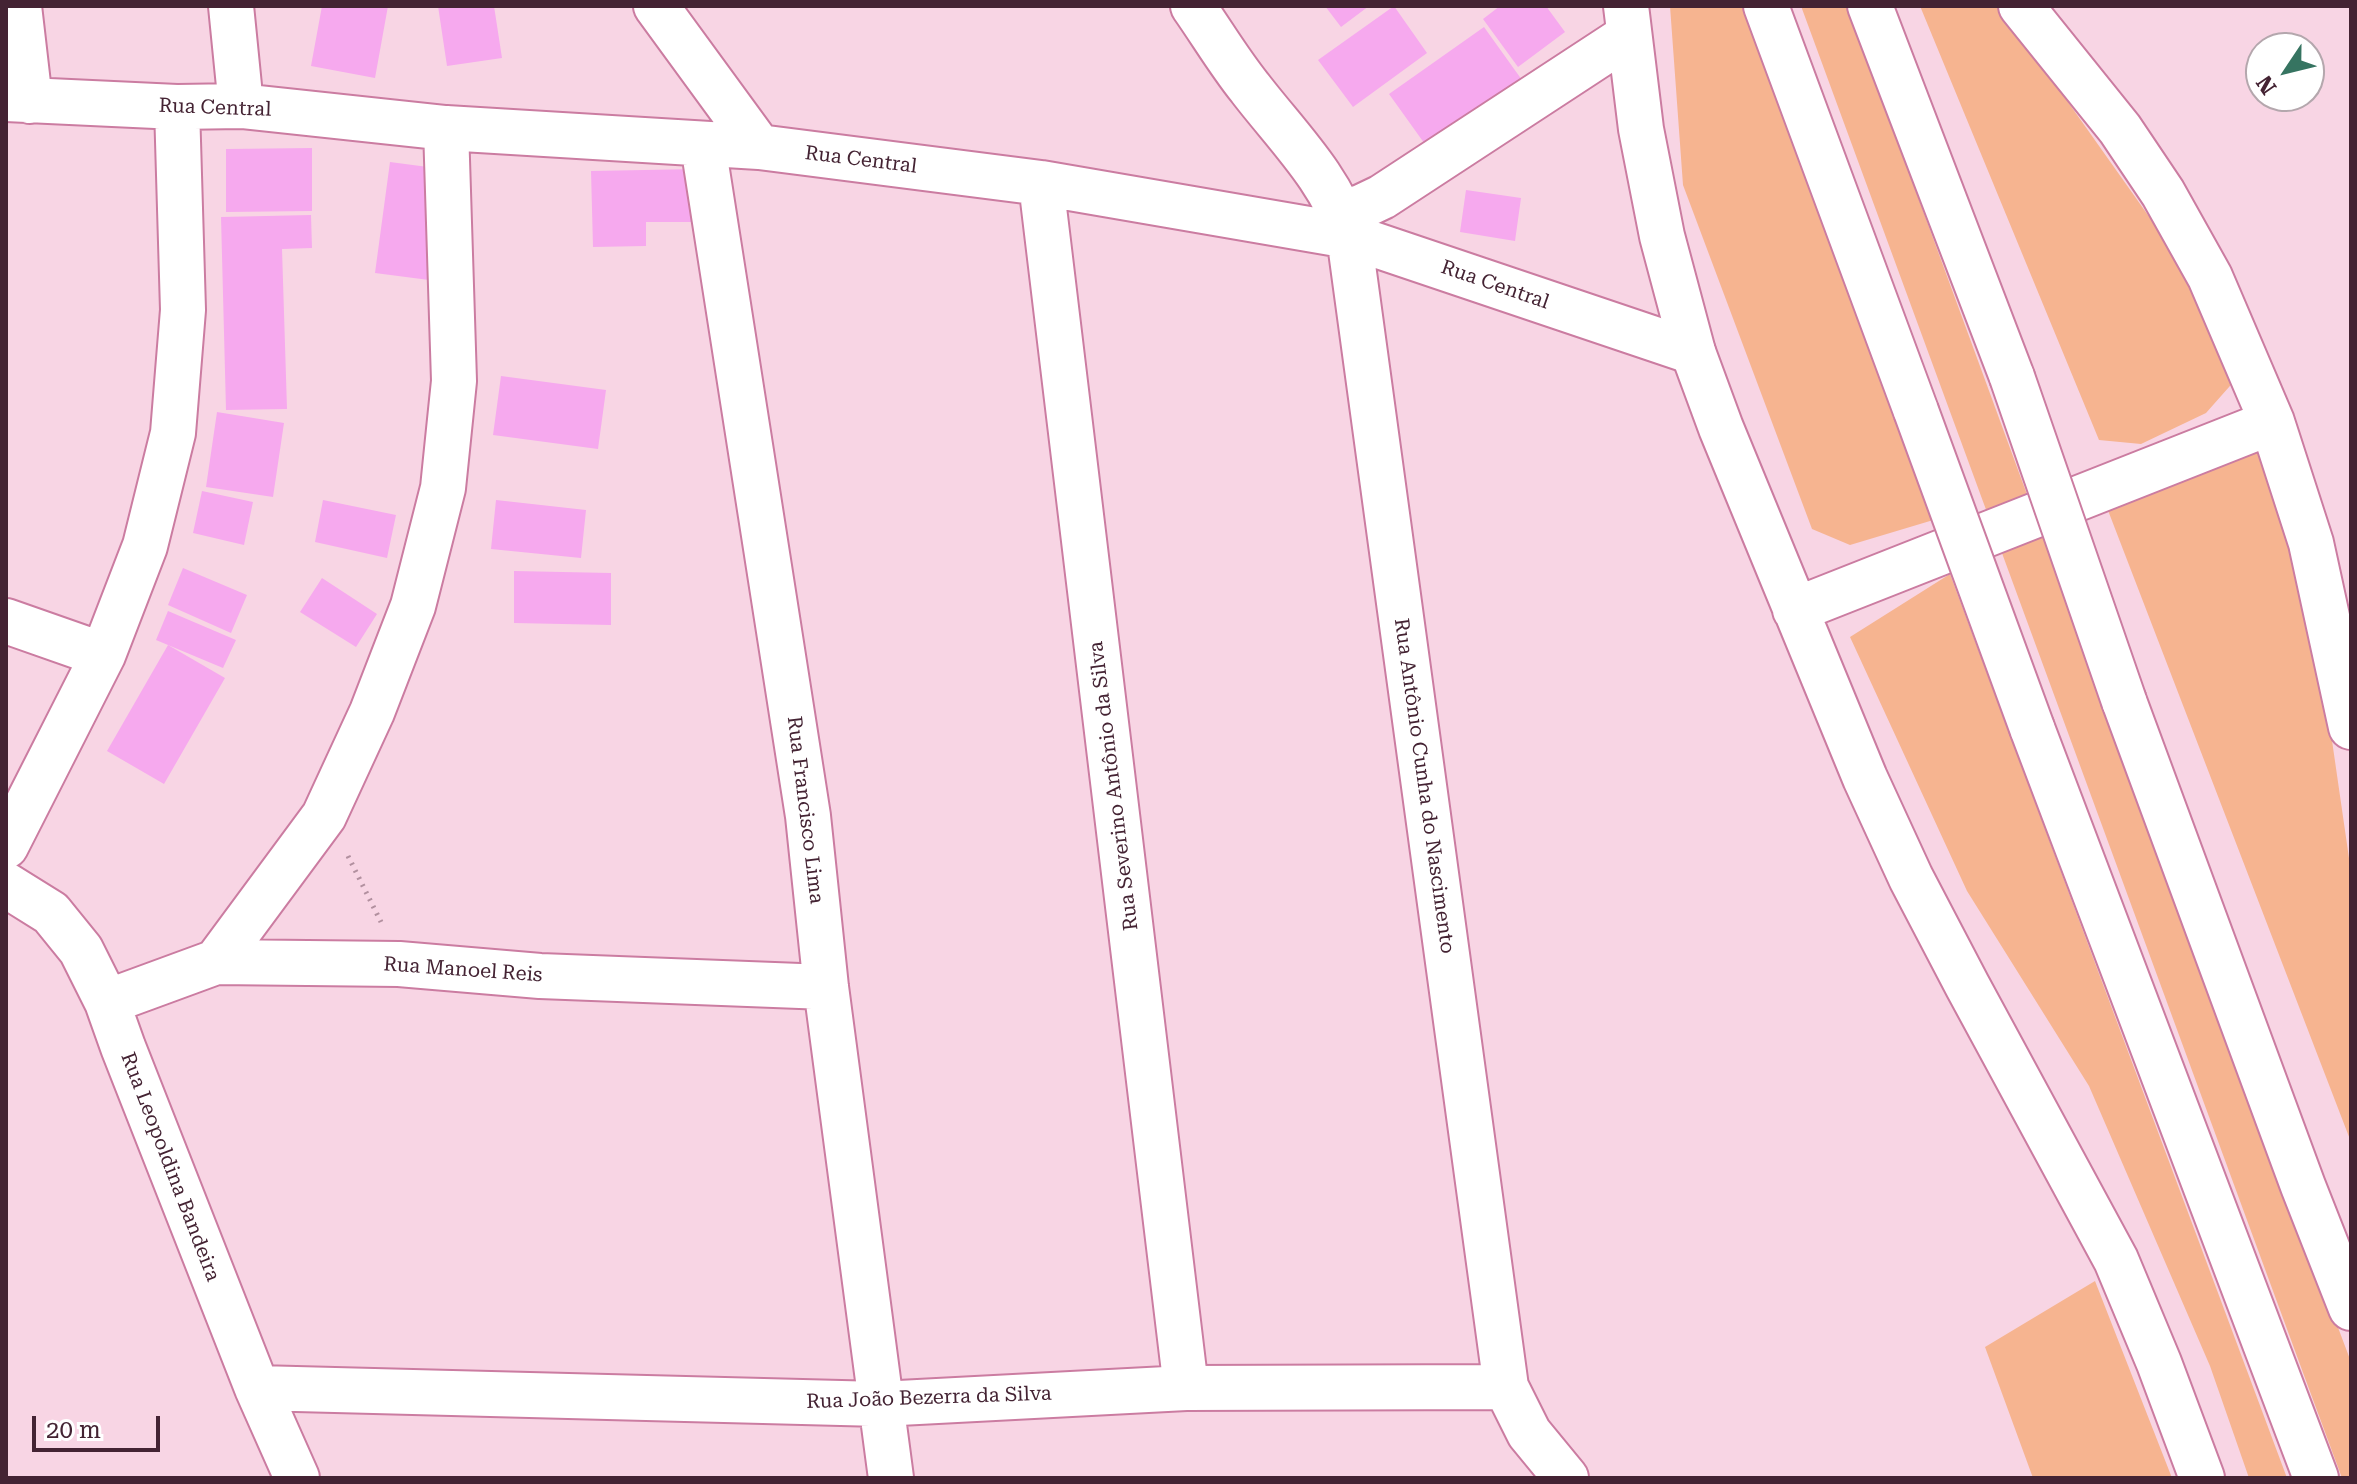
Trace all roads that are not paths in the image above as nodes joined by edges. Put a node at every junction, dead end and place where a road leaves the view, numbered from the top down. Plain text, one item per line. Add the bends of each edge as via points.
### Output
1 (19, 6) edge
2 (231, 6) edge
3 (656, 6) edge
4 (1193, 6) edge
5 (1766, 6) edge
6 (1870, 6) edge
7 (2021, 6) edge
8 (1627, 21) edge
9 (18, 100) edge
10 (241, 106) junction
11 (177, 107) junction
12 (446, 128) junction
13 (703, 145) junction
14 (759, 147) junction
15 (1041, 183) junction
16 (1346, 225) junction
17 (1693, 352) junction
18 (2272, 422) junction
19 (1795, 610) junction
20 (6, 621) edge
21 (103, 655) junction
22 (2351, 727) edge
23 (6, 846) edge
24 (6, 885) edge
25 (216, 962) junction
26 (826, 987) junction
27 (107, 1002) junction
28 (2351, 1308) edge
29 (1506, 1387) junction
30 (257, 1388) junction
31 (1186, 1388) junction
32 (880, 1404) junction
33 (297, 1478) edge
34 (891, 1478) edge
35 (1566, 1478) edge
36 (2202, 1478) edge
37 (2316, 1478) edge

1 - 9 main road
2 - 10 main road
3 - 14 main road
4 - 16 main road via 1330,191
5 - 37 main road, bridge
6 - 28 main road, bridge via 2012,377 2124,701
7 - 18 main road via 2120,129 2163,193 2210,277
8 - 16 main road via 1361,207
8 - 17 main road via 1662,236
9 - 11 main road, Rua Central
10 - 11 main road, Rua Central
10 - 12 main road, Rua Central
11 - 21 main road via 183,310 173,433 145,546
12 - 13 main road, Rua Central
12 - 25 main road via 454,381 443,488 413,606 324,816
13 - 14 main road, Rua Central
13 - 26 main road, Rua Francisco Lima via 808,816
14 - 15 main road, Rua Central
15 - 16 main road, Rua Central
15 - 31 main road, Rua Severino Antônio da Silva
16 - 17 main road, Rua Central
16 - 29 main road, Rua Antônio Cunha do Nascimento
17 - 19 main road
18 - 19 main road
18 - 22 main road via 2311,543
19 - 36 main road via 1911,878 2116,1260
20 - 21 main road
21 - 23 main road
24 - 27 main road, Rua Leopoldina Bandeira via 51,913 81,950
25 - 26 main road, Rua Manoel Reis via 399,964 540,976
25 - 27 main road, Rua Manoel Reis
26 - 32 main road, Rua Francisco Lima
27 - 30 main road, Rua Leopoldina Bandeira
29 - 31 main road, Rua João Bezerra da Silva
29 - 35 main road, Rua Antônio Cunha do Nascimento via 1529,1433
30 - 32 main road, Rua João Bezerra da Silva
30 - 33 main road, Rua Leopoldina Bandeira
31 - 32 main road, Rua João Bezerra da Silva
32 - 34 main road, Rua Francisco Lima

